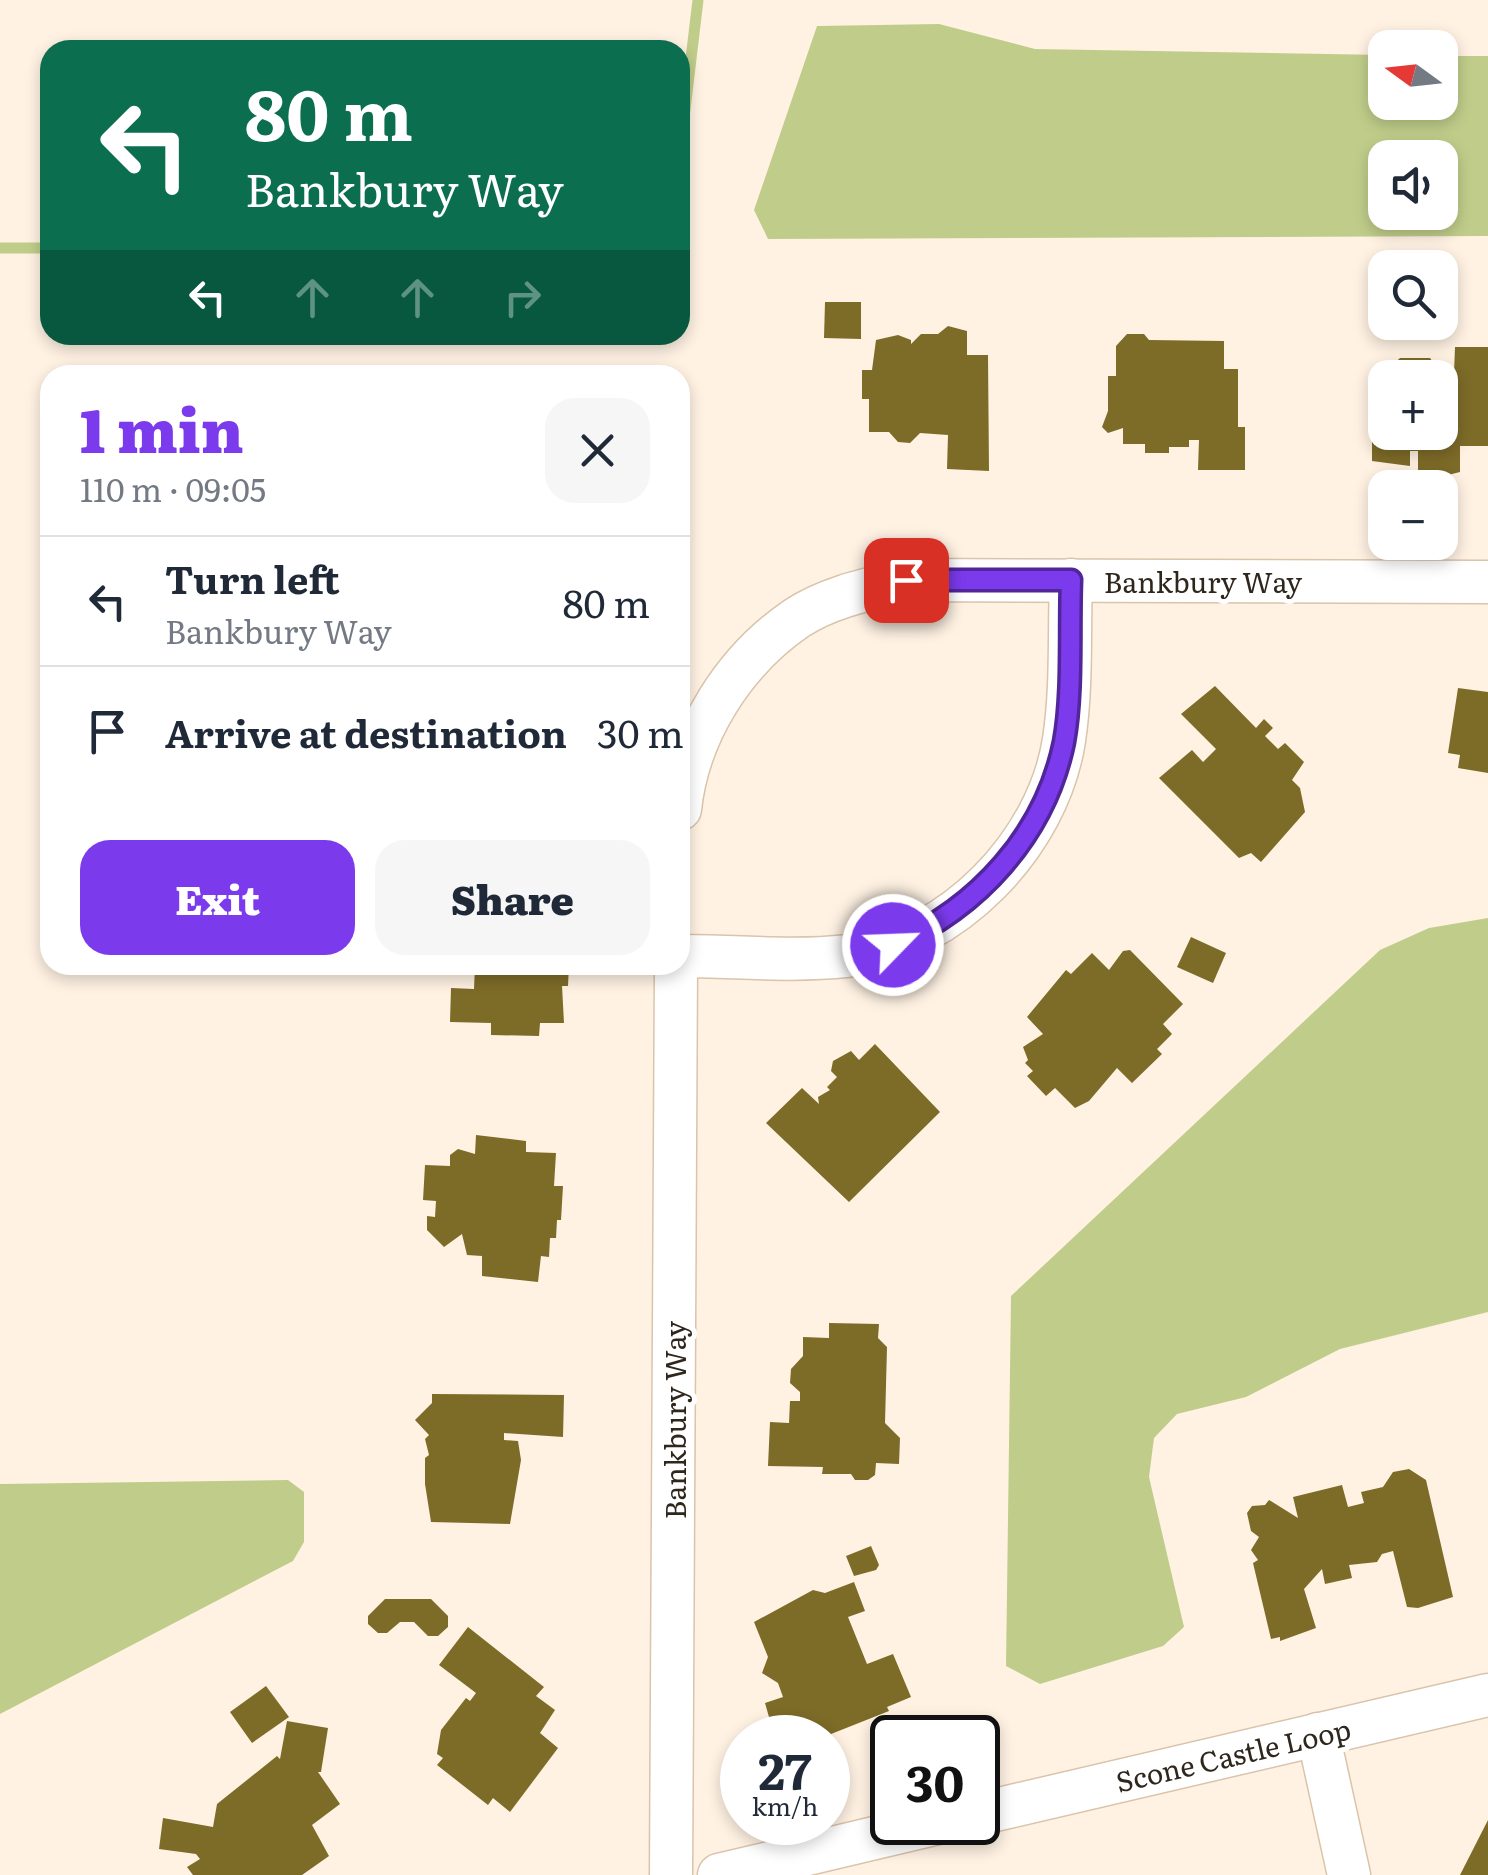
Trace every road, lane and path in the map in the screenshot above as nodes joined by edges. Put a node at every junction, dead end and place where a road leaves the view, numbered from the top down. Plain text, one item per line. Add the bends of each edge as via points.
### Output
1 (1071, 580) junction
2 (1488, 582) edge
3 (690, 760) edge
4 (690, 956) edge
5 (676, 975) edge
6 (1488, 1694) edge
7 (1318, 1734) junction
8 (1000, 1809) edge
9 (870, 1839) edge
10 (671, 1875) edge
11 (718, 1875) edge
12 (1348, 1875) edge

1 - 2 street, Bankbury Way
1 - 3 street, Bankbury Way via 906,580 849,594 798,618 744,665 706,718
1 - 4 street via 1064,742 1037,817 989,884 938,925 878,949 846,956
5 - 10 street, Bankbury Way
6 - 7 street, Scone Castle Loop
7 - 8 street, Scone Castle Loop
7 - 12 street
9 - 11 street

